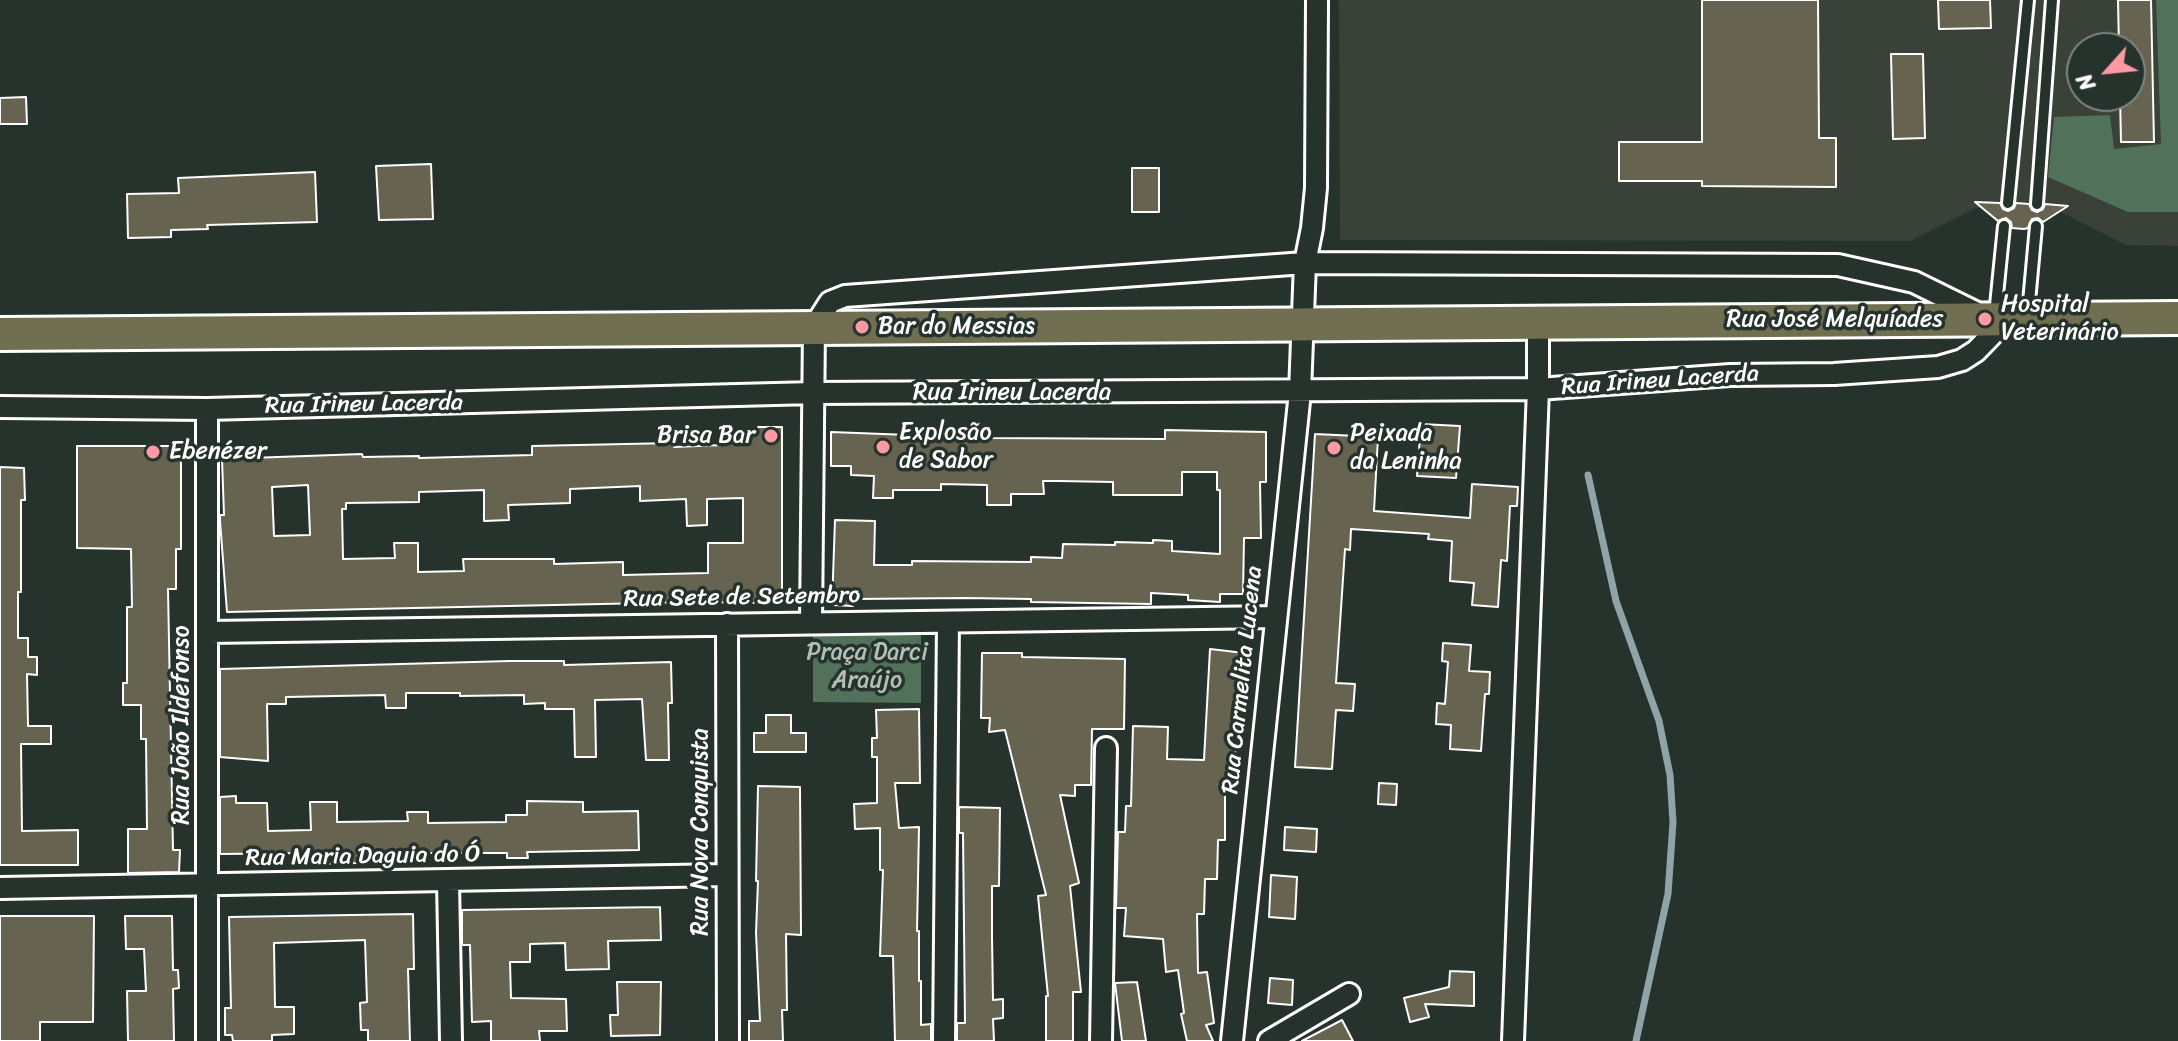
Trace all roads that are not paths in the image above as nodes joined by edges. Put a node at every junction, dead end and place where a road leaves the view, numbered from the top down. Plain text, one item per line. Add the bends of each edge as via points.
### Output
1 (1317, 0) edge
2 (2028, 0) edge
3 (2052, 0) edge
4 (2008, 203) dead end
5 (2037, 204) dead end
6 (2004, 226) dead end
7 (2036, 226) dead end
8 (1305, 263) junction
9 (2178, 318) edge
10 (2004, 319) junction
11 (1539, 322) junction
12 (1303, 324) junction
13 (814, 327) junction
14 (0, 334) edge
15 (1538, 389) junction
16 (1300, 392) junction
17 (813, 393) junction
18 (0, 407) edge
19 (207, 409) junction
20 (1275, 617) junction
21 (811, 622) junction
22 (948, 622) junction
23 (727, 624) junction
24 (208, 632) junction
25 (1106, 748) dead end
26 (726, 875) junction
27 (448, 881) junction
28 (207, 885) junction
29 (0, 888) edge
30 (1349, 994) dead end
31 (207, 1041) edge
32 (451, 1041) edge
33 (728, 1041) edge
34 (944, 1041) edge
35 (1101, 1041) edge
36 (1232, 1041) edge
37 (1269, 1041) edge
38 (1513, 1041) edge

1 - 8 street, Rua Carmelita Lucena via 1316,188
2 - 4 lane
3 - 5 lane
6 - 10 lane
7 - 10 lane
8 - 10 street via 1838,265 1914,282
8 - 12 street, Rua Carmelita Lucena
8 - 13 street via 862,293 830,302
9 - 10 main road, Rua José Melquíades
10 - 11 main road, Rua José Melquíades
10 - 15 street, Rua Irineu Lacerda via 1976,351 1938,367
11 - 12 main road
11 - 15 street
12 - 13 main road
12 - 16 street, Rua Carmelita Lucena
13 - 14 main road
13 - 17 street
15 - 16 street, Rua Irineu Lacerda
15 - 38 street
16 - 17 street, Rua Irineu Lacerda
16 - 20 street, Rua Carmelita Lucena
17 - 19 street, Rua Irineu Lacerda
17 - 21 street
18 - 19 street, Rua Irineu Lacerda
19 - 24 street, Rua João Ildefonso
20 - 22 street, Rua Sete de Setembro
20 - 36 street, Rua Carmelita Lucena
21 - 22 street, Rua Sete de Setembro
21 - 23 street, Rua Sete de Setembro
22 - 34 street
23 - 24 street, Rua Sete de Setembro
23 - 26 street, Rua Nova Conquista
24 - 28 street, Rua João Ildefonso
25 - 35 street
26 - 27 street, Rua Maria Daguia do Ó
26 - 33 street, Rua Nova Conquista
27 - 28 street, Rua Maria Daguia do Ó
27 - 32 street
28 - 29 street, Rua Maria Daguia do Ó
28 - 31 street, Rua João Ildefonso
30 - 37 street

